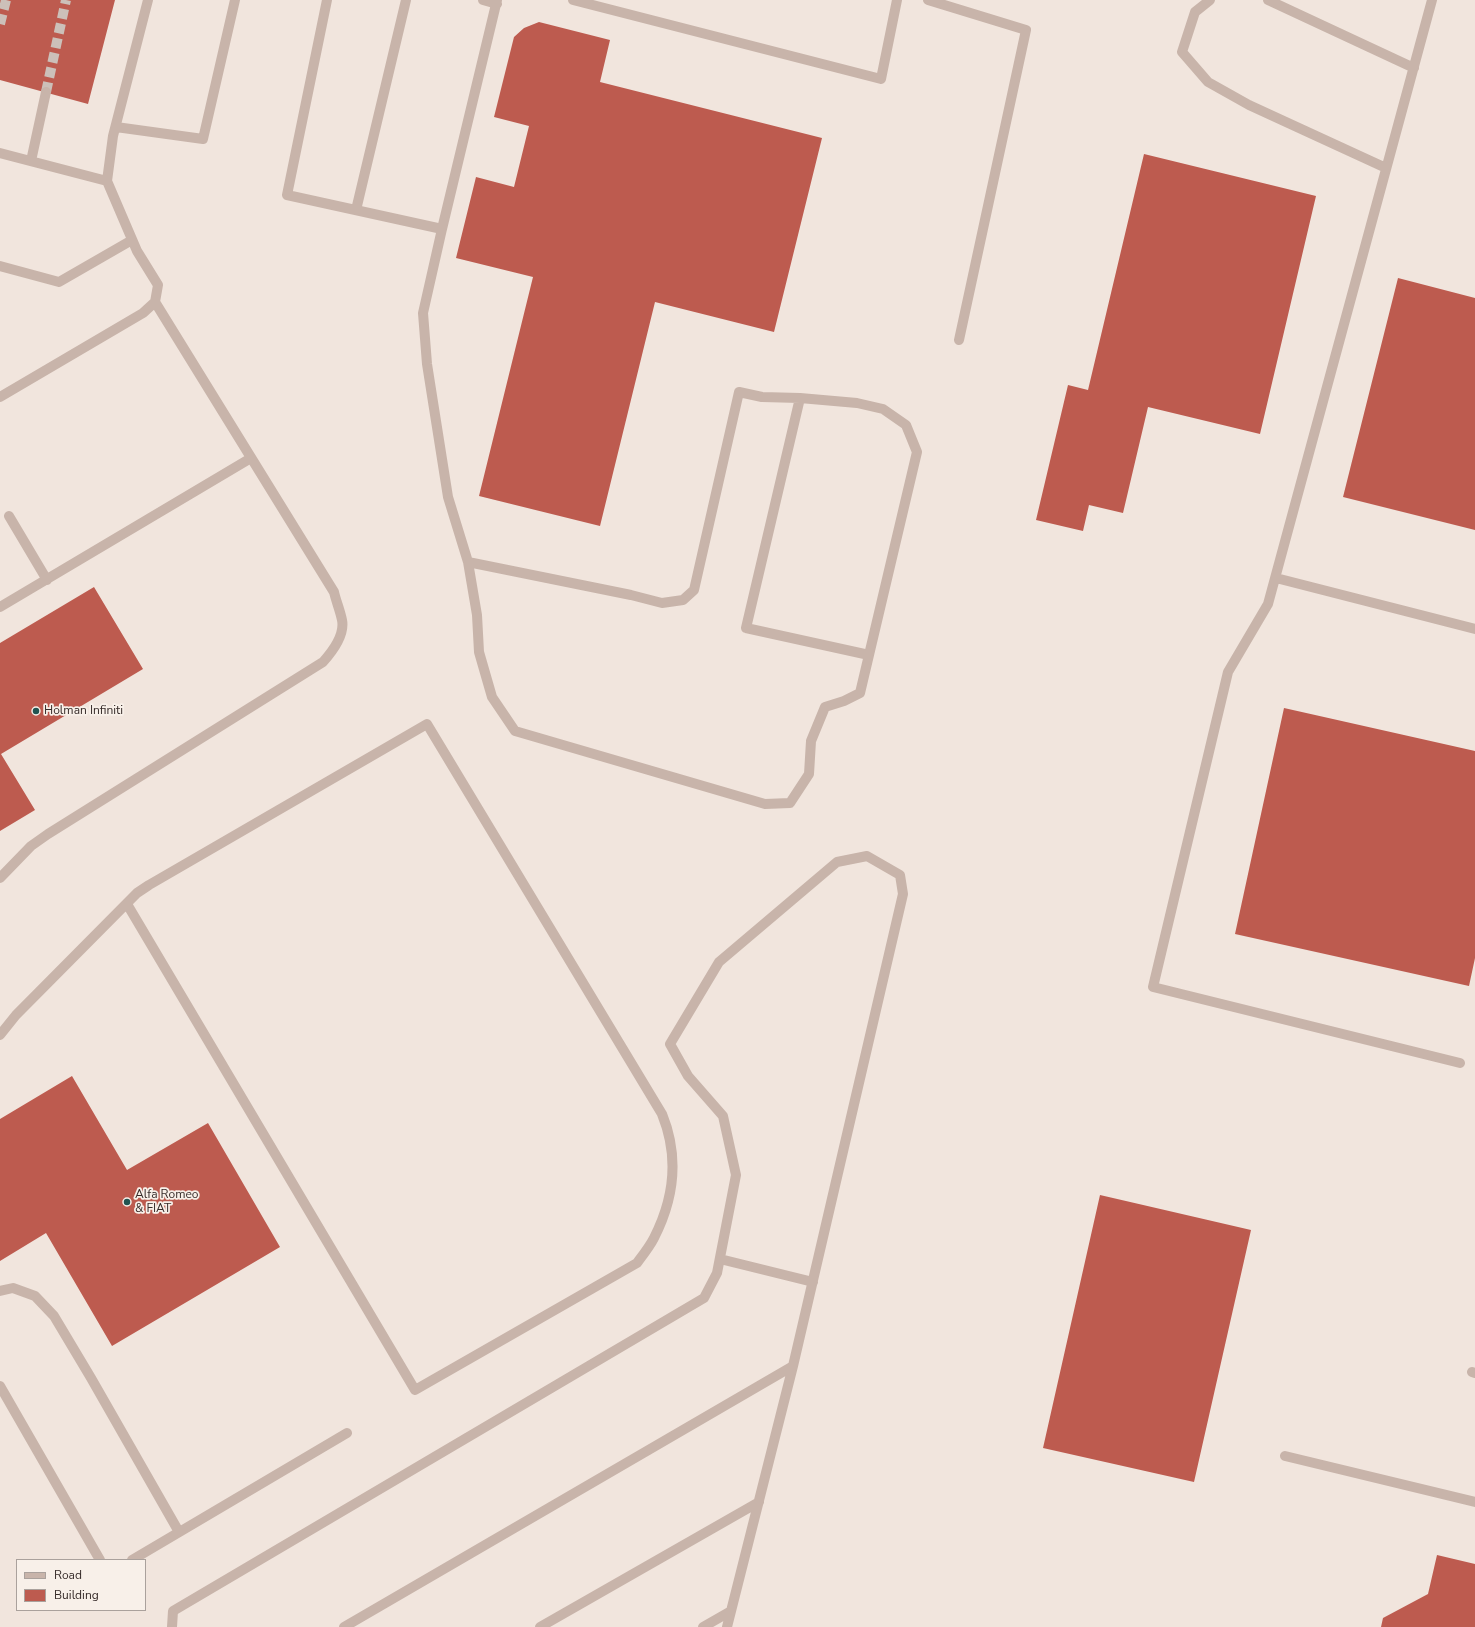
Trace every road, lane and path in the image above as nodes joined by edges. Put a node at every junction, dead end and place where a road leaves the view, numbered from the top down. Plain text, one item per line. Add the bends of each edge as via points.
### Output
1 (148, 0) edge
2 (235, 0) edge
3 (327, 0) edge
4 (406, 0) edge
5 (483, 0) edge
6 (573, 0) edge
7 (897, 0) edge
8 (928, 0) edge
9 (1210, 0) edge
10 (1268, 0) edge
11 (1432, 0) edge
12 (497, 2) edge
13 (1414, 68) junction
14 (46, 92) tunnel mouth
15 (116, 127) junction
16 (0, 153) edge
17 (31, 161) junction
18 (1386, 168) junction
19 (107, 181) junction
20 (356, 210) junction
21 (442, 229) junction
22 (132, 240) junction
23 (0, 266) edge
24 (155, 302) junction
25 (959, 340) dead end
26 (0, 397) edge
27 (800, 398) junction
28 (251, 458) junction
29 (9, 516) dead end
30 (468, 562) junction
31 (1276, 578) junction
32 (47, 580) junction
33 (0, 607) edge
34 (1475, 629) edge
35 (869, 654) junction
36 (0, 878) edge
37 (127, 904) junction
38 (0, 1035) edge
39 (1460, 1063) dead end
40 (720, 1259) junction
41 (813, 1282) junction
42 (0, 1291) edge
43 (793, 1366) junction
44 (0, 1386) edge
45 (347, 1433) dead end
46 (1285, 1456) dead end
47 (759, 1502) junction
48 (1475, 1502) edge
49 (179, 1532) junction
50 (99, 1559) edge
51 (134, 1559) edge
52 (731, 1611) junction
53 (172, 1627) edge
54 (344, 1627) edge
55 (540, 1627) edge
56 (703, 1627) edge
57 (727, 1627) edge

1 - 15 lane
2 - 15 lane via 203,139
3 - 20 lane via 287,195
4 - 20 lane
5 - 12 lane
6 - 7 lane via 881,79
8 - 25 lane via 1026,30
9 - 18 lane via 1195,12 1182,52 1208,82 1249,105
10 - 13 lane
11 - 13 lane
12 - 21 lane
13 - 18 lane
14 - 17 lane
15 - 19 lane
16 - 17 lane
17 - 19 lane
18 - 31 lane
19 - 22 lane
20 - 21 lane
21 - 30 lane via 423,313 427,364 448,497
22 - 23 lane via 59,282
22 - 24 lane via 158,285
24 - 26 lane via 143,313
24 - 28 lane
27 - 30 lane via 762,397 739,392 694,590 683,600 662,603
27 - 35 lane via 857,403 883,409 906,425 917,452
27 - 35 lane via 746,628
28 - 32 lane
28 - 36 lane via 334,592 342,621 341,632 333,651 323,662 48,834 31,846
29 - 32 lane
30 - 35 lane via 477,615 479,652 492,697 515,731 765,804 790,803 809,774 811,741 825,707 860,693
31 - 34 lane
31 - 39 lane via 1268,604 1228,672 1153,987
32 - 33 lane
37 - 37 lane via 149,885 427,724 662,1114 668,1130 673,1159 672,1180 671,1194 654,1238 637,1263 415,1390
37 - 38 lane via 16,1015
40 - 41 lane
40 - 41 lane via 736,1175 723,1116 688,1076 670,1044 719,962 837,862 867,856 900,875 903,894
40 - 53 lane via 717,1273 704,1298 173,1611
41 - 43 lane
42 - 49 lane via 13,1288 36,1296 54,1316
43 - 47 lane
43 - 54 lane
44 - 50 lane
45 - 49 lane
46 - 48 lane
47 - 52 lane
47 - 55 lane
49 - 51 lane
52 - 56 lane
52 - 57 lane

